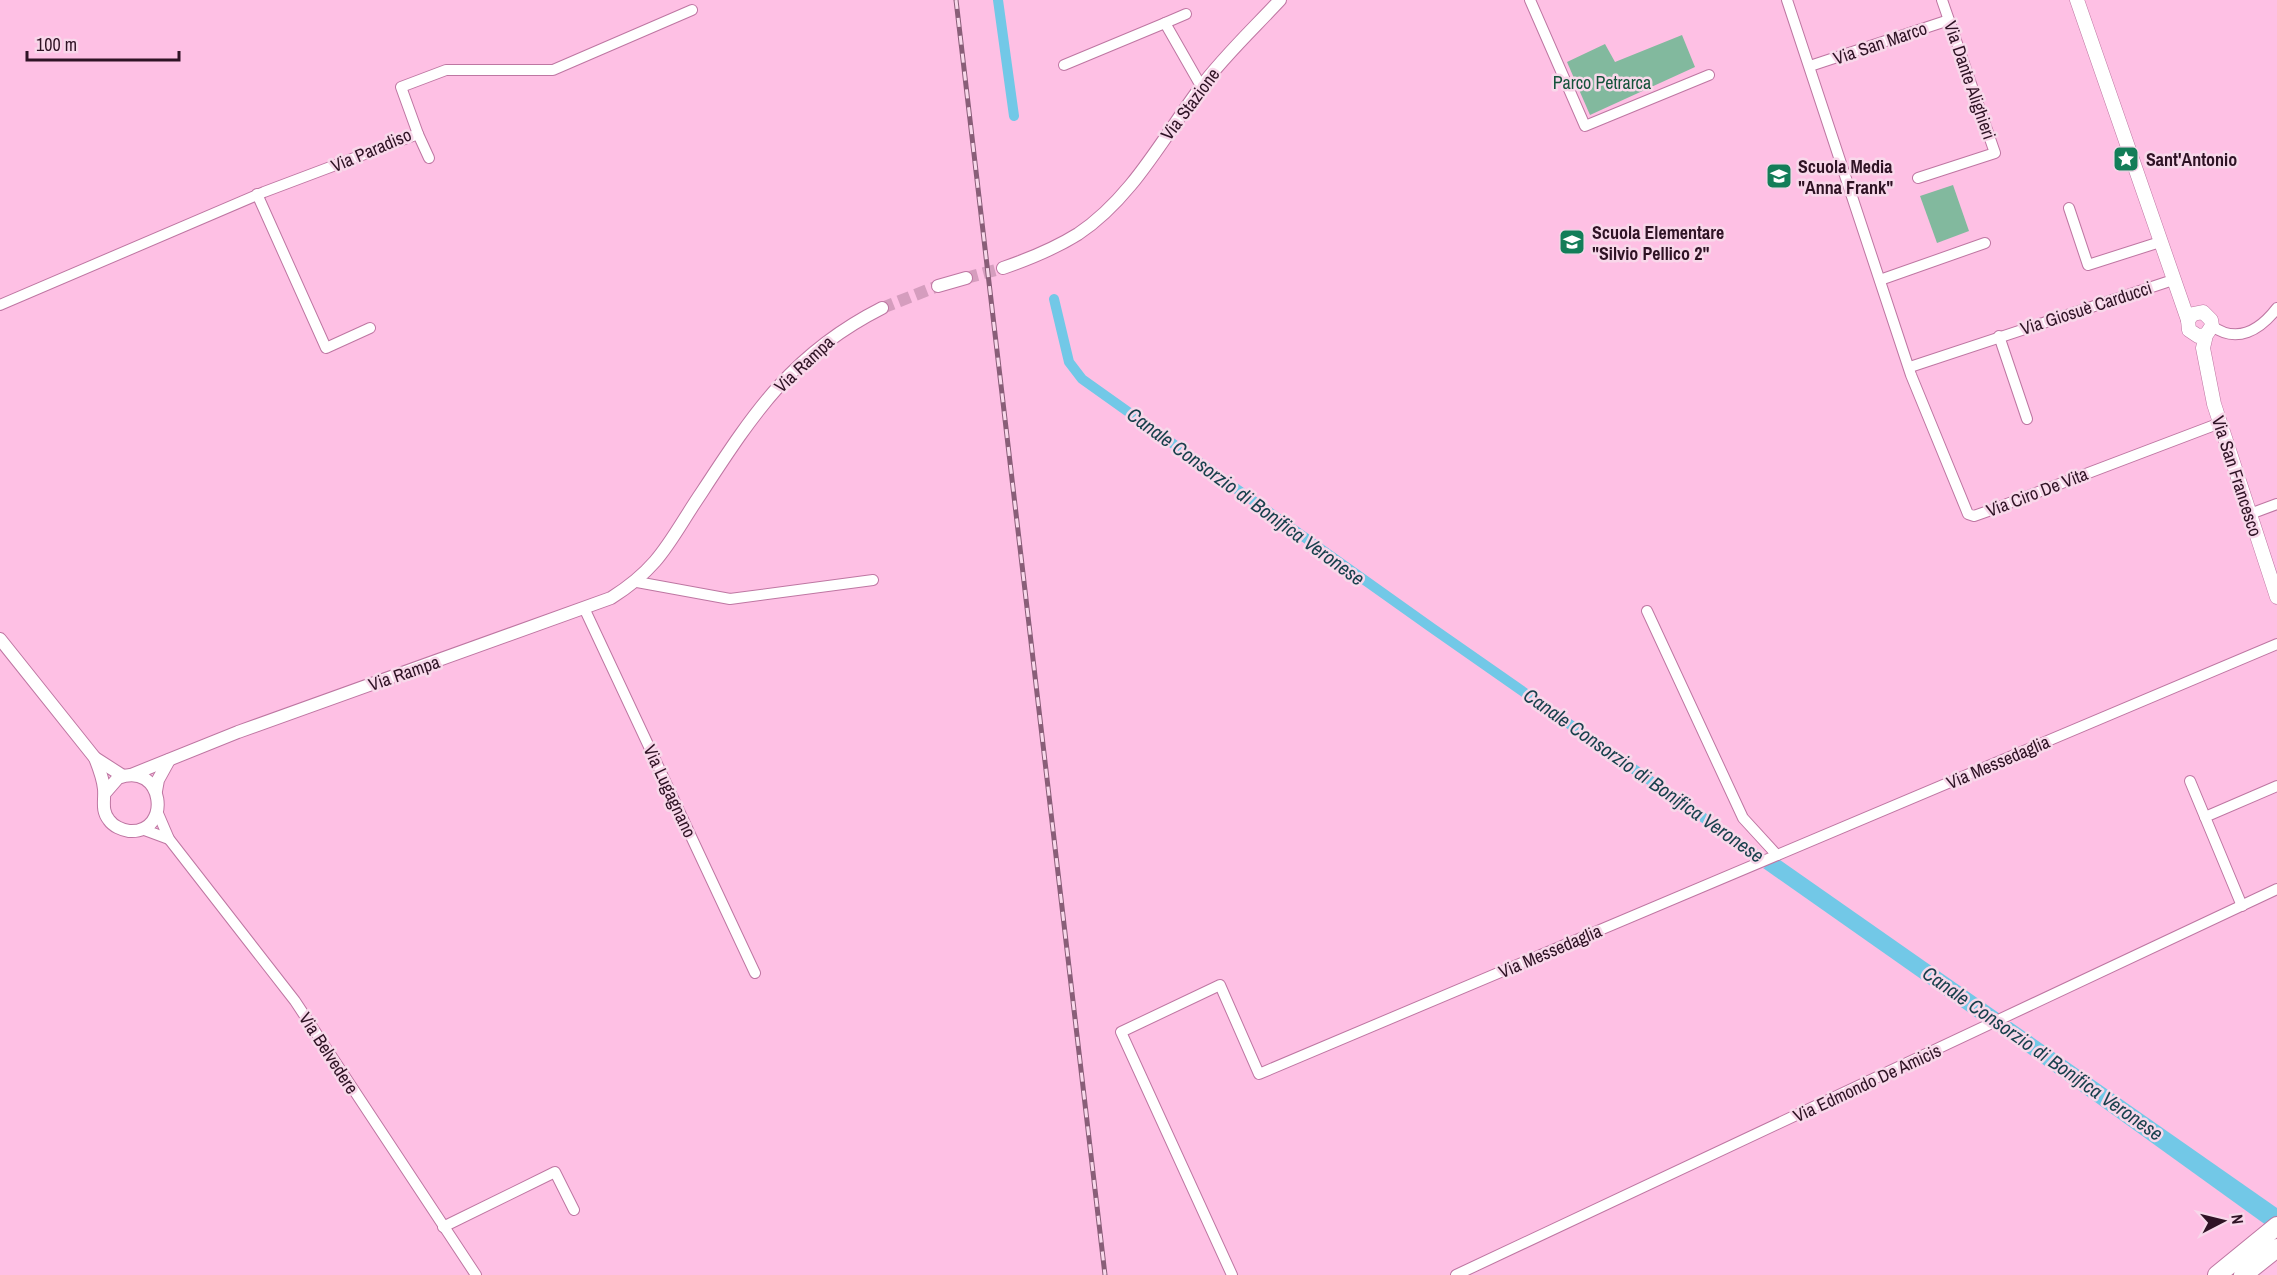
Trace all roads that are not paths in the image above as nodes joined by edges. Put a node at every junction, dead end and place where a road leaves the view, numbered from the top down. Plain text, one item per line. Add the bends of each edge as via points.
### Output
1 (1280, 0) edge
2 (1530, 0) edge
3 (1787, 0) edge
4 (1942, 0) edge
5 (2081, 1) edge
6 (692, 10) dead end
7 (1186, 14) dead end
8 (1949, 20) junction
9 (1164, 23) junction
10 (1064, 65) dead end
11 (1810, 66) junction
12 (1709, 75) dead end
13 (1201, 86) junction
14 (418, 134) junction
15 (429, 158) dead end
16 (1918, 178) dead end
17 (257, 195) junction
18 (2069, 208) dead end
19 (2160, 242) junction
20 (1985, 243) dead end
21 (1003, 268) tunnel mouth
22 (966, 278) tunnel mouth
23 (1880, 280) junction
24 (2174, 282) junction
25 (938, 286) tunnel mouth
26 (0, 305) edge
27 (882, 308) tunnel mouth
28 (2277, 308) edge
29 (2192, 322) junction
30 (370, 328) dead end
31 (2209, 330) junction
32 (1999, 336) junction
33 (1910, 367) junction
34 (2214, 404) junction
35 (2027, 419) dead end
36 (2220, 423) junction
37 (2277, 504) edge
38 (2250, 514) junction
39 (873, 580) dead end
40 (637, 582) junction
41 (2277, 597) edge
42 (585, 610) junction
43 (1647, 611) dead end
44 (0, 639) edge
45 (2277, 644) edge
46 (95, 758) junction
47 (169, 760) junction
48 (127, 775) junction
49 (2190, 781) dead end
50 (2277, 786) edge
51 (156, 791) junction
52 (105, 793) junction
53 (157, 811) junction
54 (2205, 817) junction
55 (142, 829) junction
56 (169, 839) junction
57 (1777, 855) junction
58 (2277, 890) edge
59 (2242, 906) junction
60 (755, 973) dead end
61 (574, 1210) dead end
62 (2277, 1226) edge
63 (443, 1227) junction
64 (2267, 1249) edge
65 (476, 1275) edge
66 (1232, 1275) edge
67 (1456, 1275) edge
68 (2217, 1275) edge
69 (2243, 1275) edge

1 - 13 street, Via Stazione
2 - 12 street via 1585,126
3 - 11 street
4 - 8 street, Via Dante Alighieri
5 - 19 main road, Via San Francesco
6 - 14 street, Via Paradiso via 554,70 446,70 401,87
7 - 9 street
8 - 11 street, Via San Marco
8 - 16 street, Via Dante Alighieri via 1995,153
9 - 10 street
9 - 13 street
11 - 23 street
13 - 21 street, Via Stazione via 1133,181 1105,213 1061,243
14 - 15 street
14 - 17 street, Via Paradiso
17 - 26 street, Via Paradiso
17 - 30 street via 326,348
18 - 19 street via 2088,265
19 - 24 main road, Via San Francesco
20 - 23 street
22 - 25 street
23 - 33 street
24 - 29 main road, Via San Francesco
24 - 32 street, Via Giosuè Carducci
27 - 40 street, Via Rampa via 836,334 788,374 729,451 658,561
28 - 31 street via 2249,332 2229,335
29 - 31 main road via 2198,336
29 - 31 main road, Via San Francesco via 2208,315
29 - 34 main road, Via San Francesco
31 - 34 main road, Via San Francesco via 2204,360
32 - 33 street, Via Giosuè Carducci
32 - 35 street, Via Giosuè Carducci
33 - 36 street, Via Ciro De Vita via 1964,508 1974,516
34 - 36 main road, Via San Francesco
36 - 38 main road, Via San Francesco
37 - 38 street
38 - 41 main road, Via San Francesco
39 - 40 street via 730,598
40 - 42 street, Via Rampa
42 - 47 street, Via Rampa
42 - 60 street, Via Lugagnano
43 - 57 street via 1743,818
44 - 46 street
45 - 57 street, Via Messedaglia
46 - 48 street
46 - 52 street
47 - 48 street, Via Rampa
47 - 51 street
48 - 51 street via 144,778
48 - 52 street via 114,781
49 - 54 street
50 - 54 street
51 - 53 street, Via Belvedere
52 - 55 street via 105,813 113,824 127,831
53 - 55 street
53 - 56 street, Via Belvedere
54 - 59 street
55 - 56 street
56 - 63 street, Via Belvedere via 295,1001
57 - 66 street, Via Messedaglia via 1259,1074 1220,986 1120,1032
58 - 59 street, Via Edmondo De Amicis
59 - 67 street, Via Edmondo De Amicis
61 - 63 street via 555,1172
62 - 64 highway
63 - 65 street, Via Belvedere
64 - 68 highway
64 - 69 highway

